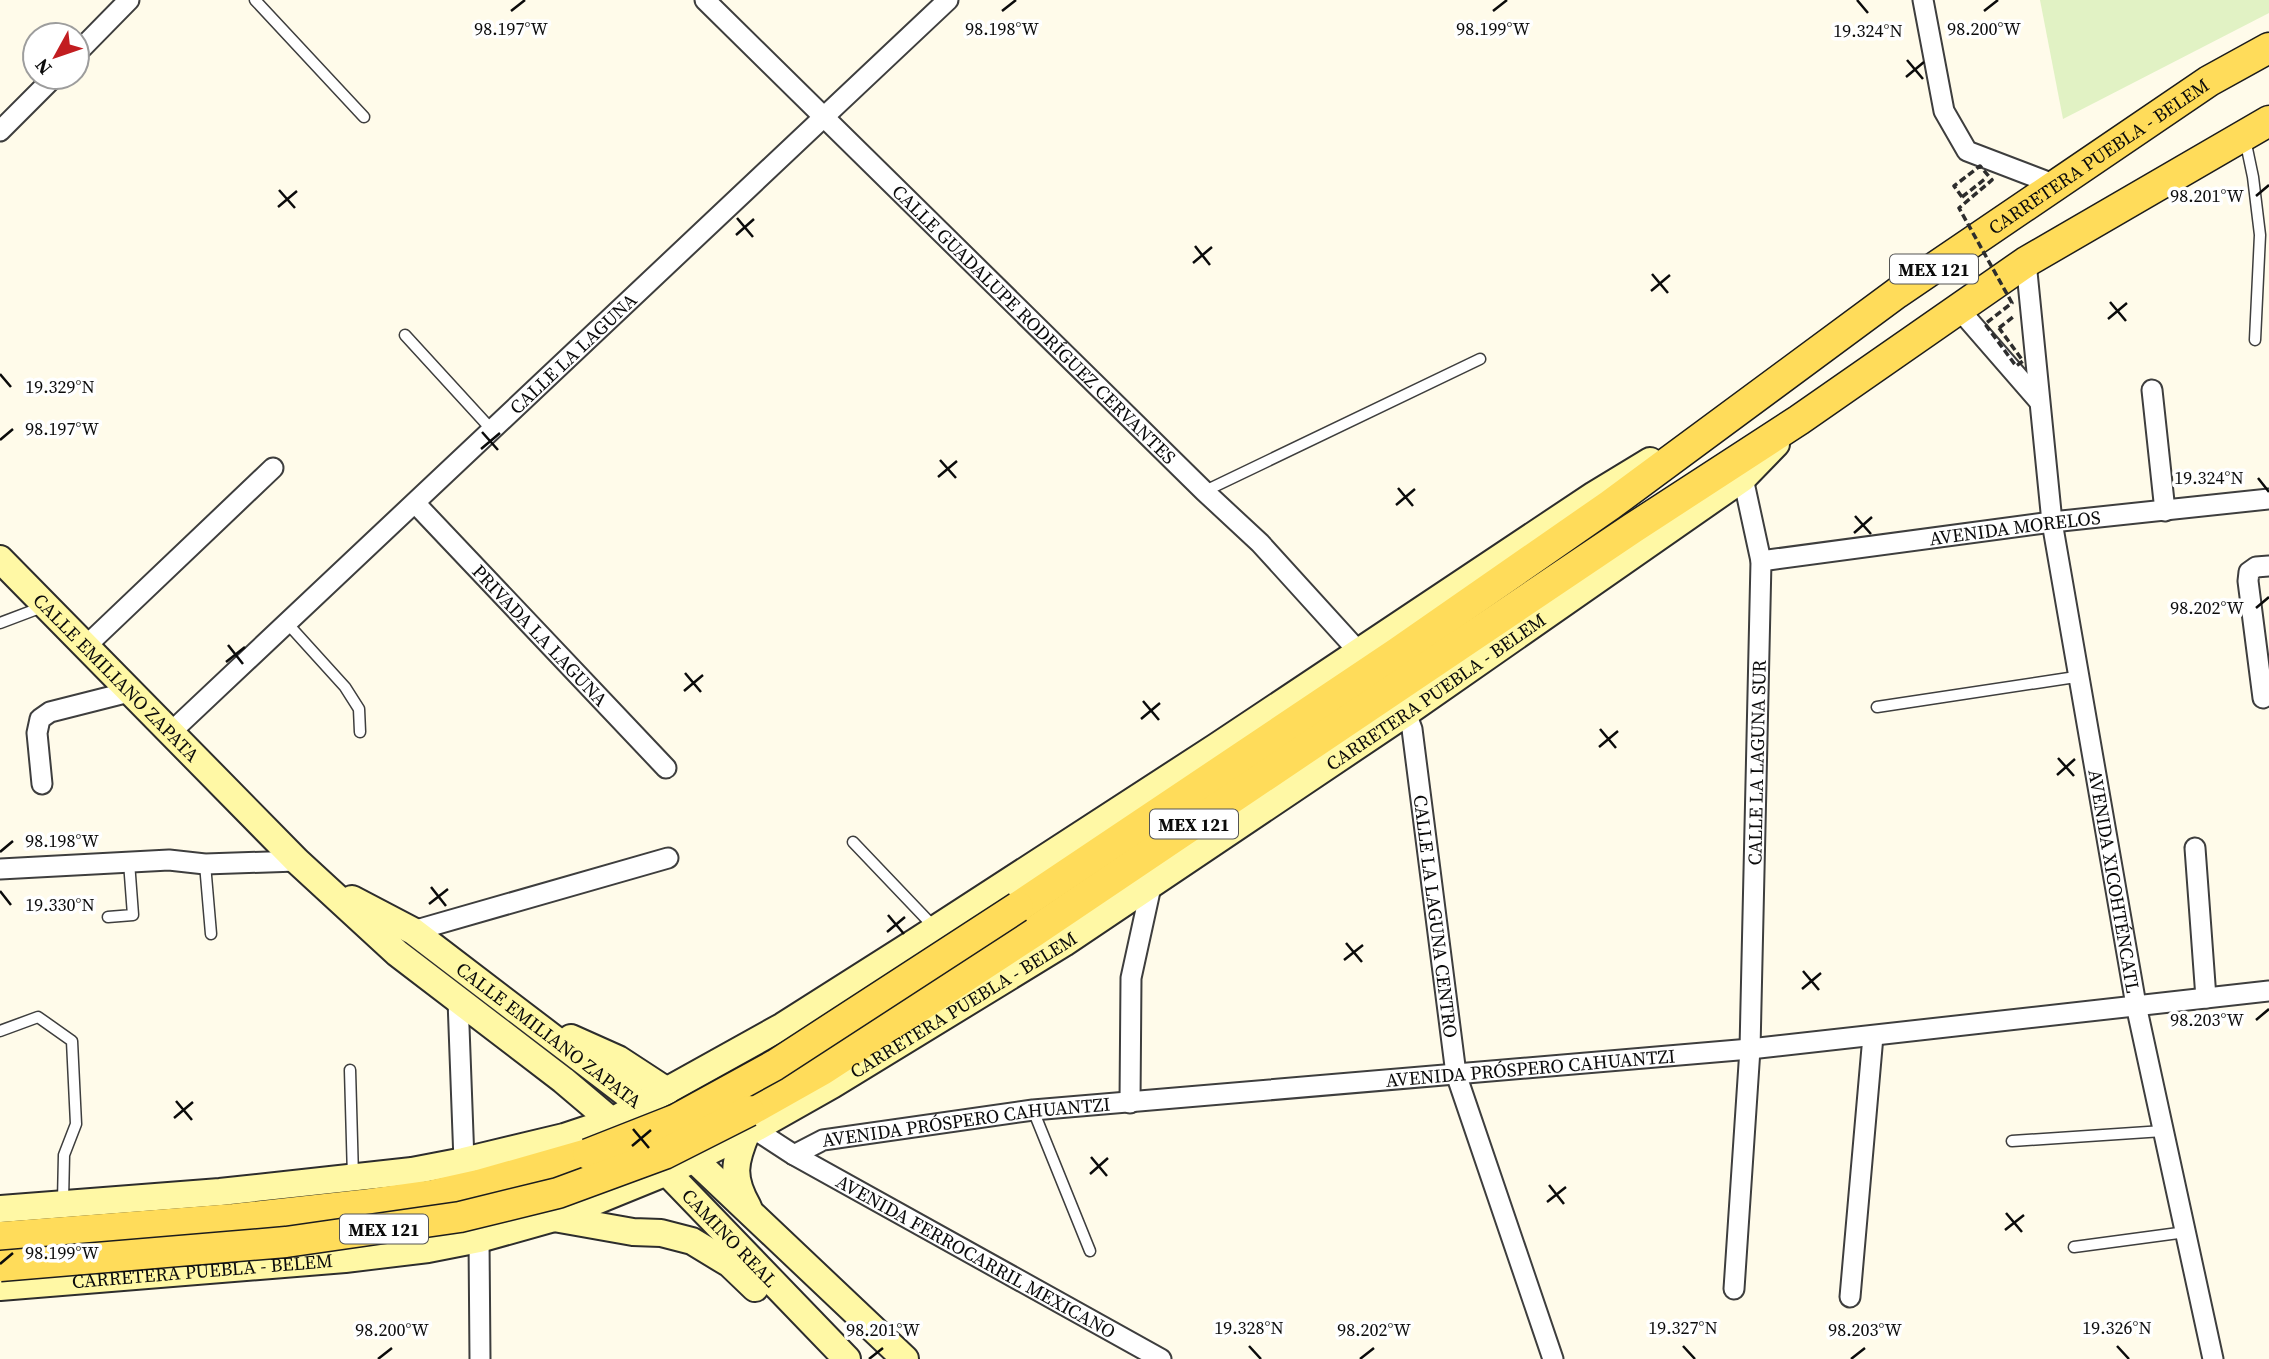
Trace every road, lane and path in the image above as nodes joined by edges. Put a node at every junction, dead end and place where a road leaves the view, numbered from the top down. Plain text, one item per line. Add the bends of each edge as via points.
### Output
1 (130, 0) edge
2 (255, 0) edge
3 (705, 0) edge
4 (948, 0) edge
5 (1923, 0) edge
6 (91, 39) edge
7 (2269, 48) edge
8 (40, 91) edge
9 (364, 117) dead end
10 (825, 117) junction
11 (2256, 128) edge
12 (0, 131) edge
13 (2003, 165) junction
14 (2056, 185) junction
15 (2026, 262) junction
16 (1958, 308) junction
17 (1999, 328) dead end
18 (405, 335) dead end
19 (2255, 340) dead end
20 (1480, 359) dead end
21 (2152, 390) dead end
22 (1762, 394) junction
23 (2038, 400) junction
24 (1799, 420) junction
25 (492, 430) junction
26 (273, 468) dead end
27 (1743, 478) junction
28 (1204, 491) junction
29 (2269, 499) edge
30 (415, 503) junction
31 (2165, 511) junction
32 (2052, 523) junction
33 (0, 559) edge
34 (1761, 561) junction
35 (2269, 566) edge
36 (45, 606) junction
37 (0, 623) edge
38 (287, 623) junction
39 (85, 647) junction
40 (1359, 652) junction
41 (2079, 678) junction
42 (128, 692) junction
43 (2263, 698) dead end
44 (1877, 707) dead end
45 (1406, 713) junction
46 (360, 732) dead end
47 (169, 734) junction
48 (666, 768) dead end
49 (42, 784) dead end
50 (853, 842) dead end
51 (2195, 848) dead end
52 (668, 858) dead end
53 (297, 861) junction
54 (129, 862) junction
55 (205, 864) junction
56 (0, 869) edge
57 (1152, 882) junction
58 (323, 884) junction
59 (108, 917) dead end
60 (936, 929) junction
61 (413, 931) junction
62 (211, 934) dead end
63 (2269, 991) edge
64 (2206, 998) junction
65 (458, 1000) junction
66 (2136, 1005) junction
67 (529, 1020) junction
68 (0, 1031) edge
69 (1872, 1035) junction
70 (1750, 1049) junction
71 (350, 1070) dead end
72 (1457, 1074) junction
73 (563, 1080) junction
74 (667, 1091) junction
75 (1130, 1103) junction
76 (641, 1105) junction
77 (1033, 1110) junction
78 (612, 1121) junction
79 (751, 1131) junction
80 (2163, 1131) junction
81 (564, 1137) junction
82 (2012, 1141) dead end
83 (794, 1155) junction
84 (693, 1159) junction
85 (464, 1161) junction
86 (667, 1171) junction
87 (353, 1177) junction
88 (63, 1204) junction
89 (0, 1209) edge
90 (755, 1217) junction
91 (554, 1218) junction
92 (2186, 1232) junction
93 (0, 1237) edge
94 (479, 1239) junction
95 (2074, 1247) dead end
96 (1090, 1251) dead end
97 (0, 1266) edge
98 (0, 1287) edge
99 (1734, 1289) dead end
100 (1850, 1297) dead end
101 (480, 1359) edge
102 (831, 1359) edge
103 (847, 1359) edge
104 (905, 1359) edge
105 (1161, 1359) edge
106 (1553, 1359) edge
107 (2213, 1359) edge

1 - 6 street
2 - 9 lane
3 - 10 street, CALLE GUADALUPE RODRÍGUEZ CERVANTES
4 - 10 street, CALLE LA LAGUNA
5 - 13 street via 1944,111 1967,151
7 - 14 main road, CARRETERA PUEBLA - BELEM / MEX 121 via 2209,81
8 - 12 street
10 - 25 street, CALLE LA LAGUNA
10 - 28 street, CALLE GUADALUPE RODRÍGUEZ CERVANTES
11 - 15 main road, CARRETERA PUEBLA - BELEM / MEX 121
11 - 19 lane via 2253,177 2260,235
13 - 14 street
13 - 17 path, bridge via 1962,197 1954,186 1980,166 1992,180 1959,208 2012,303 1985,324 2017,366 2023,361
14 - 22 main road, CARRETERA PUEBLA - BELEM / MEX 121 via 1897,293
15 - 16 main road, CARRETERA PUEBLA - BELEM / MEX 121
15 - 23 street, AVENIDA XICOHTÉNCATL
16 - 23 street
16 - 24 main road, CARRETERA PUEBLA - BELEM / MEX 121
18 - 25 lane
20 - 28 lane
21 - 31 street
22 - 40 street, CARRETERA PUEBLA - BELEM via 1594,495
22 - 93 main road, CARRETERA PUEBLA - BELEM / MEX 121, bridge via 1397,653 996,922 775,1065 677,1119 588,1154 434,1195 234,1219
23 - 32 street, AVENIDA XICOHTÉNCATL
24 - 27 street, CARRETERA PUEBLA - BELEM
24 - 97 main road, CARRETERA PUEBLA - BELEM / MEX 121, bridge via 834,1062 664,1154 558,1193 448,1219 286,1242
25 - 30 street, CALLE LA LAGUNA
26 - 39 street
27 - 34 street, CALLE LA LAGUNA SUR
27 - 45 street, CARRETERA PUEBLA - BELEM
28 - 40 street, CALLE GUADALUPE RODRÍGUEZ CERVANTES via 1260,543
29 - 31 street, AVENIDA MORELOS
30 - 38 street, CALLE LA LAGUNA
30 - 48 street, PRIVADA LA LAGUNA
31 - 32 street, AVENIDA MORELOS
32 - 34 street, AVENIDA MORELOS
32 - 41 street, AVENIDA XICOHTÉNCATL
33 - 36 street, CALLE EMILIANO ZAPATA
34 - 70 street, CALLE LA LAGUNA SUR
35 - 43 street via 2256,567 2249,572 2248,581
36 - 37 lane
36 - 39 street, CALLE EMILIANO ZAPATA
38 - 46 lane via 345,687 359,709
38 - 47 street, CALLE LA LAGUNA
39 - 42 street, CALLE EMILIANO ZAPATA
40 - 60 street, CARRETERA PUEBLA - BELEM
41 - 44 lane
41 - 66 street, AVENIDA XICOHTÉNCATL
42 - 47 street, CALLE EMILIANO ZAPATA
42 - 49 street via 50,712 40,719
45 - 57 street, CARRETERA PUEBLA - BELEM
45 - 72 street, CALLE LA LAGUNA CENTRO via 1412,729
47 - 53 street, CALLE EMILIANO ZAPATA
50 - 60 lane
51 - 64 street
52 - 61 street
53 - 55 street
53 - 58 street, CALLE EMILIANO ZAPATA
54 - 55 street via 169,859
54 - 56 street
54 - 59 lane via 133,915
55 - 62 lane
57 - 75 street via 1131,978
57 - 79 street, CARRETERA PUEBLA - BELEM via 1065,943
58 - 61 street, CALLE EMILIANO ZAPATA
58 - 65 street, CALLE EMILIANO ZAPATA via 397,953
60 - 74 street, CARRETERA PUEBLA - BELEM via 783,1026
61 - 67 street, CALLE EMILIANO ZAPATA
63 - 64 street, AVENIDA PRÓSPERO CAHUANTZI
64 - 66 street, AVENIDA PRÓSPERO CAHUANTZI
65 - 73 street, CALLE EMILIANO ZAPATA
65 - 85 street
66 - 69 street, AVENIDA PRÓSPERO CAHUANTZI
66 - 80 street, AVENIDA XICOHTÉNCATL
67 - 74 street via 618,1059
67 - 76 street, CALLE EMILIANO ZAPATA
68 - 88 lane via 38,1017 72,1041 76,1124 64,1155
69 - 70 street, AVENIDA PRÓSPERO CAHUANTZI
69 - 100 street
70 - 72 street, AVENIDA PRÓSPERO CAHUANTZI
70 - 99 street, CALLE LA LAGUNA SUR
71 - 87 lane
72 - 75 street, AVENIDA PRÓSPERO CAHUANTZI
72 - 106 street, CALLE LA LAGUNA CENTRO
73 - 78 street, CALLE EMILIANO ZAPATA
73 - 81 street via 574,1101 573,1121
74 - 76 street, CARRETERA PUEBLA - BELEM
75 - 77 street, AVENIDA PRÓSPERO CAHUANTZI
76 - 78 street, CARRETERA PUEBLA - BELEM
76 - 84 street, CALLE EMILIANO ZAPATA
77 - 83 street, AVENIDA PRÓSPERO CAHUANTZI via 823,1140
77 - 96 lane
78 - 81 street, CARRETERA PUEBLA - BELEM
78 - 86 street, CAMINO REAL
79 - 83 street, AVENIDA FERROCARRIL MEXICANO
79 - 84 street, CARRETERA PUEBLA - BELEM
79 - 90 street via 735,1168 738,1190
80 - 82 lane
80 - 92 street, AVENIDA XICOHTÉNCATL
81 - 85 street, CARRETERA PUEBLA - BELEM
83 - 105 street, AVENIDA FERROCARRIL MEXICANO
84 - 86 street, CARRETERA PUEBLA - BELEM
84 - 90 street, CALLE EMILIANO ZAPATA
85 - 87 street, CARRETERA PUEBLA - BELEM
86 - 91 street, CARRETERA PUEBLA - BELEM
86 - 103 street, CAMINO REAL
87 - 88 street, CARRETERA PUEBLA - BELEM
88 - 89 street, CARRETERA PUEBLA - BELEM
90 - 104 street, CALLE EMILIANO ZAPATA
91 - 94 street, CARRETERA PUEBLA - BELEM
91 - 102 street via 692,1241 730,1264
92 - 95 lane
92 - 107 street, AVENIDA XICOHTÉNCATL
94 - 98 street, CARRETERA PUEBLA - BELEM via 345,1259
94 - 101 street

